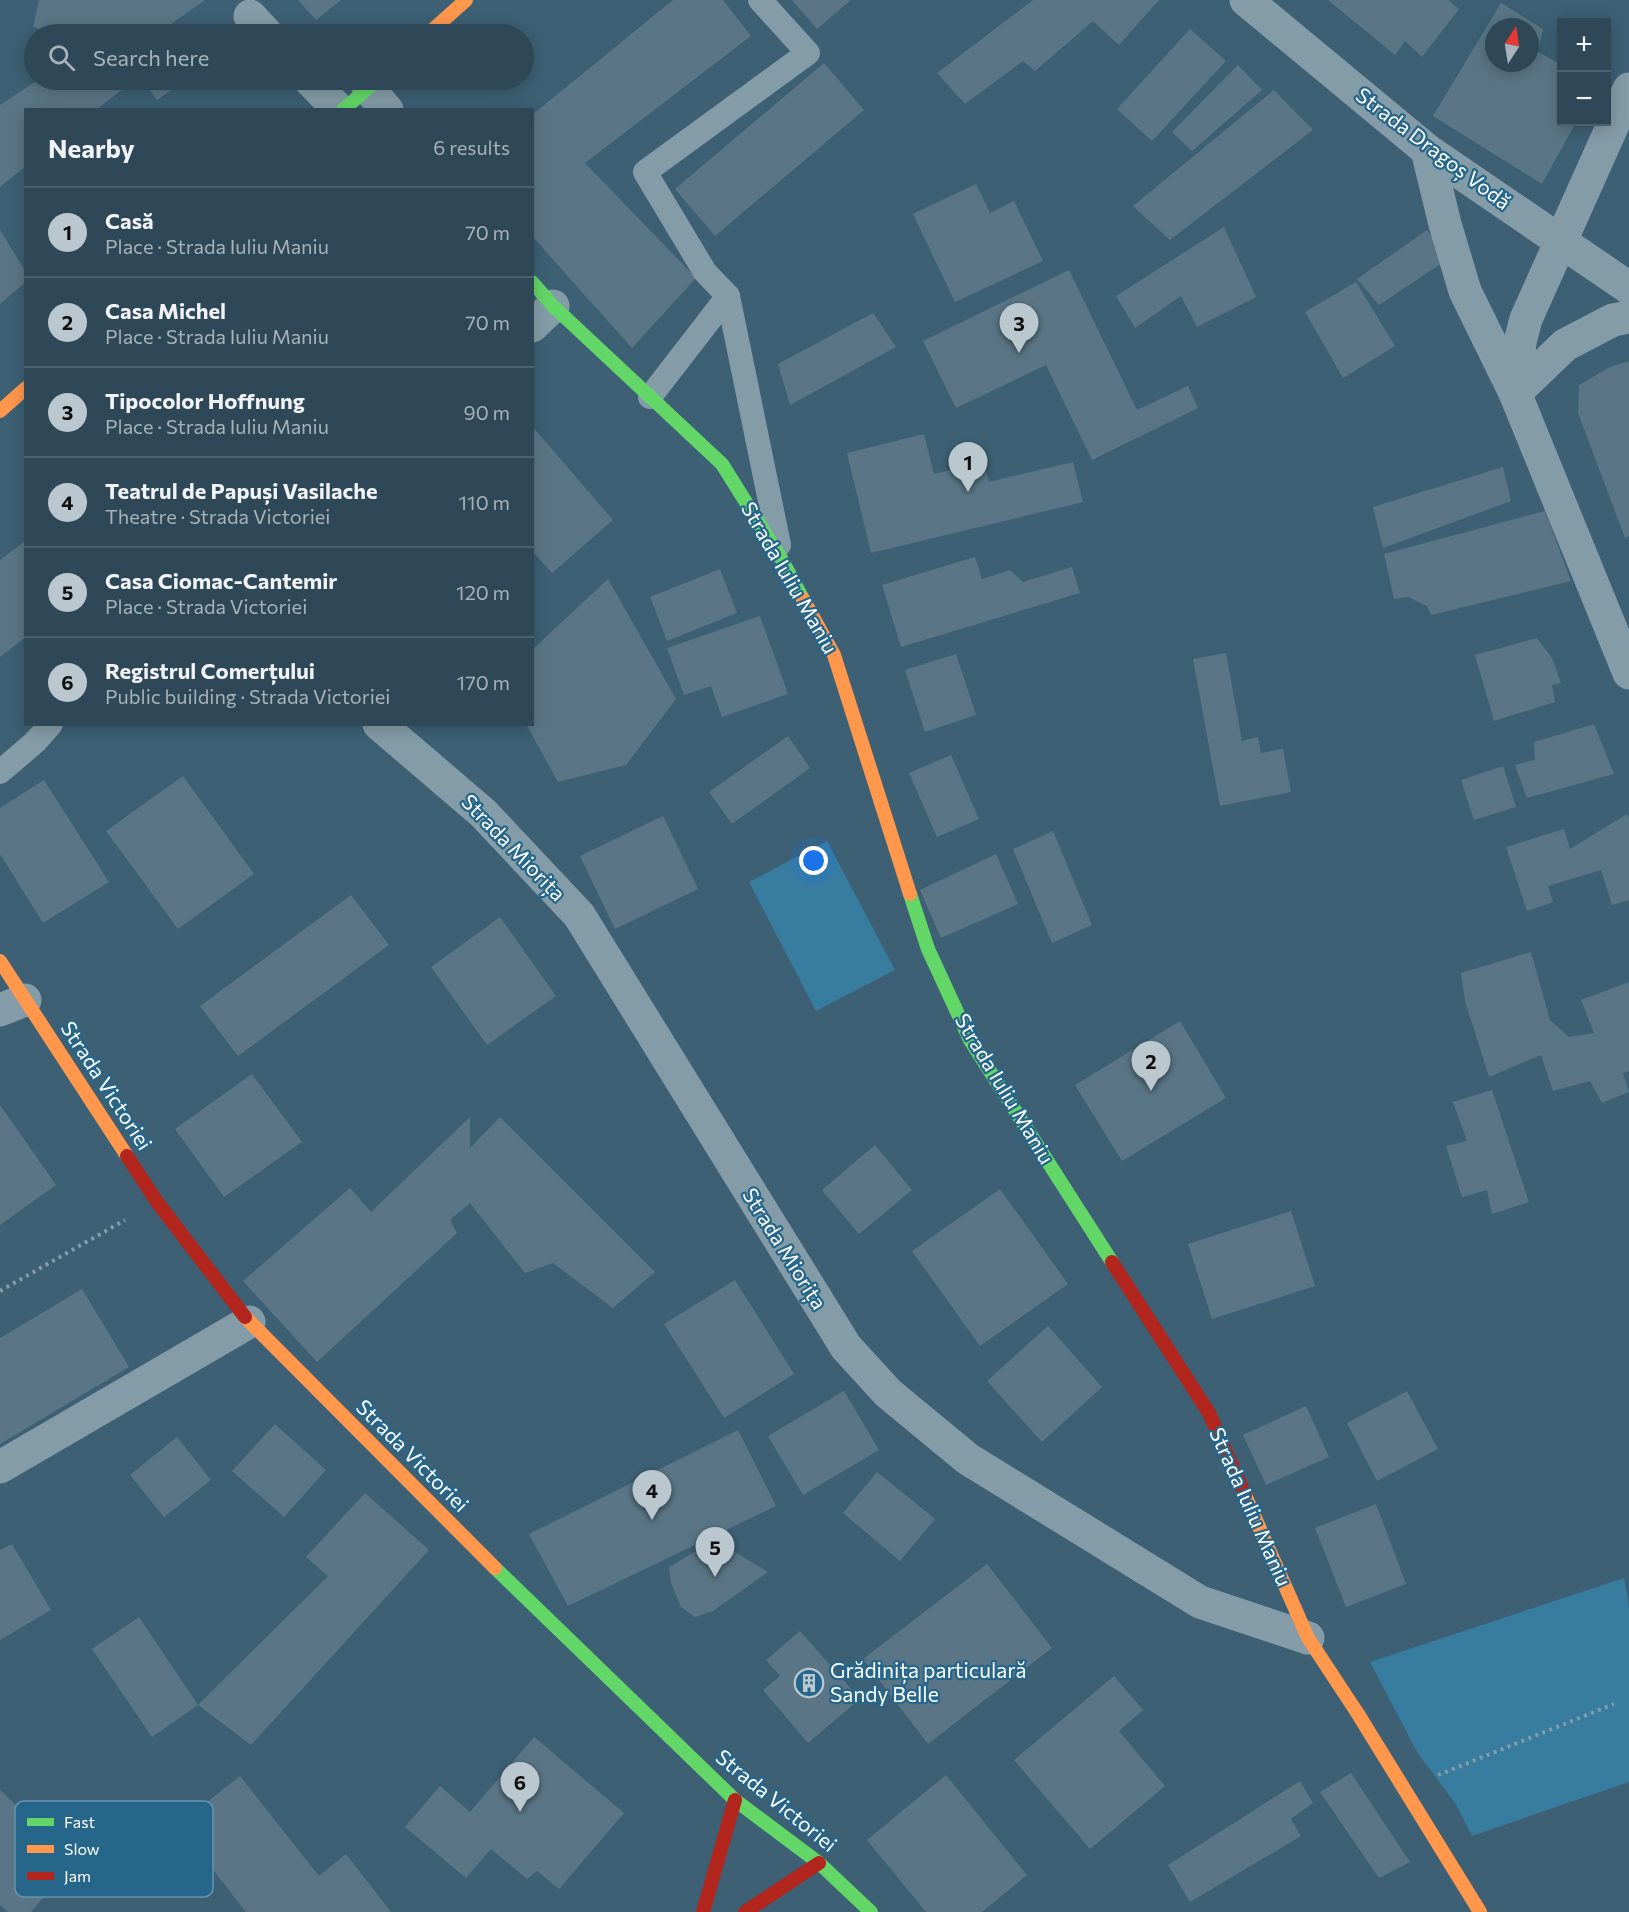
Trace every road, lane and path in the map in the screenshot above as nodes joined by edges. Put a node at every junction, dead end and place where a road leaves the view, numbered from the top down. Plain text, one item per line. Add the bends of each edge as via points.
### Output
1 (466, 0) edge
2 (760, 0) edge
3 (1246, 0) edge
4 (439, 24) edge
5 (1629, 89) edge
6 (320, 90) edge
7 (377, 92) edge
8 (339, 108) edge
9 (345, 108) edge
10 (1427, 150) junction
11 (1562, 242) junction
12 (1629, 288) edge
13 (728, 296) junction
14 (539, 305) edge
15 (1629, 317) edge
16 (24, 390) edge
17 (1515, 393) junction
18 (650, 397) junction
19 (0, 411) edge
20 (782, 560) junction
21 (1629, 673) edge
22 (49, 726) edge
23 (381, 726) edge
24 (0, 772) edge
25 (0, 961) edge
26 (12, 1005) edge
27 (157, 1202) junction
28 (0, 1291) edge
29 (249, 1322) junction
30 (0, 1467) edge
31 (1308, 1638) junction
32 (1614, 1704) dead end
33 (1404, 1789) junction
34 (735, 1800) junction
35 (819, 1863) junction
36 (702, 1912) edge
37 (745, 1912) edge
38 (871, 1912) edge
39 (1480, 1912) edge

1 - 4 street
2 - 13 lane via 808,52 645,172 705,272
3 - 10 street, Strada Dragoș Vodă
5 - 11 street
6 - 8 street
7 - 9 street
10 - 11 street, Strada Dragoș Vodă
10 - 17 street via 1466,291
11 - 12 street, Strada Dragoș Vodă
11 - 17 street via 1526,319
13 - 18 lane
13 - 20 lane
14 - 18 street, Strada Iuliu Maniu
15 - 17 street via 1613,320 1565,345
16 - 19 street
17 - 21 street
18 - 20 street, Strada Iuliu Maniu via 723,464
20 - 31 street, Strada Iuliu Maniu via 834,654 928,949 970,1040 1209,1413
22 - 24 lane
23 - 31 street, Strada Miorița via 483,813 579,915 846,1347 888,1393 968,1459 1200,1602
25 - 26 street, Strada Victoriei
26 - 27 street, Strada Victoriei
27 - 28 path
27 - 29 street, Strada Victoriei
29 - 30 street
29 - 34 street, Strada Victoriei via 520,1593
31 - 33 street, Strada Iuliu Maniu
32 - 33 path
33 - 39 street, Strada Iuliu Maniu
34 - 35 street, Strada Victoriei
34 - 36 street
35 - 37 street
35 - 38 street, Strada Victoriei

